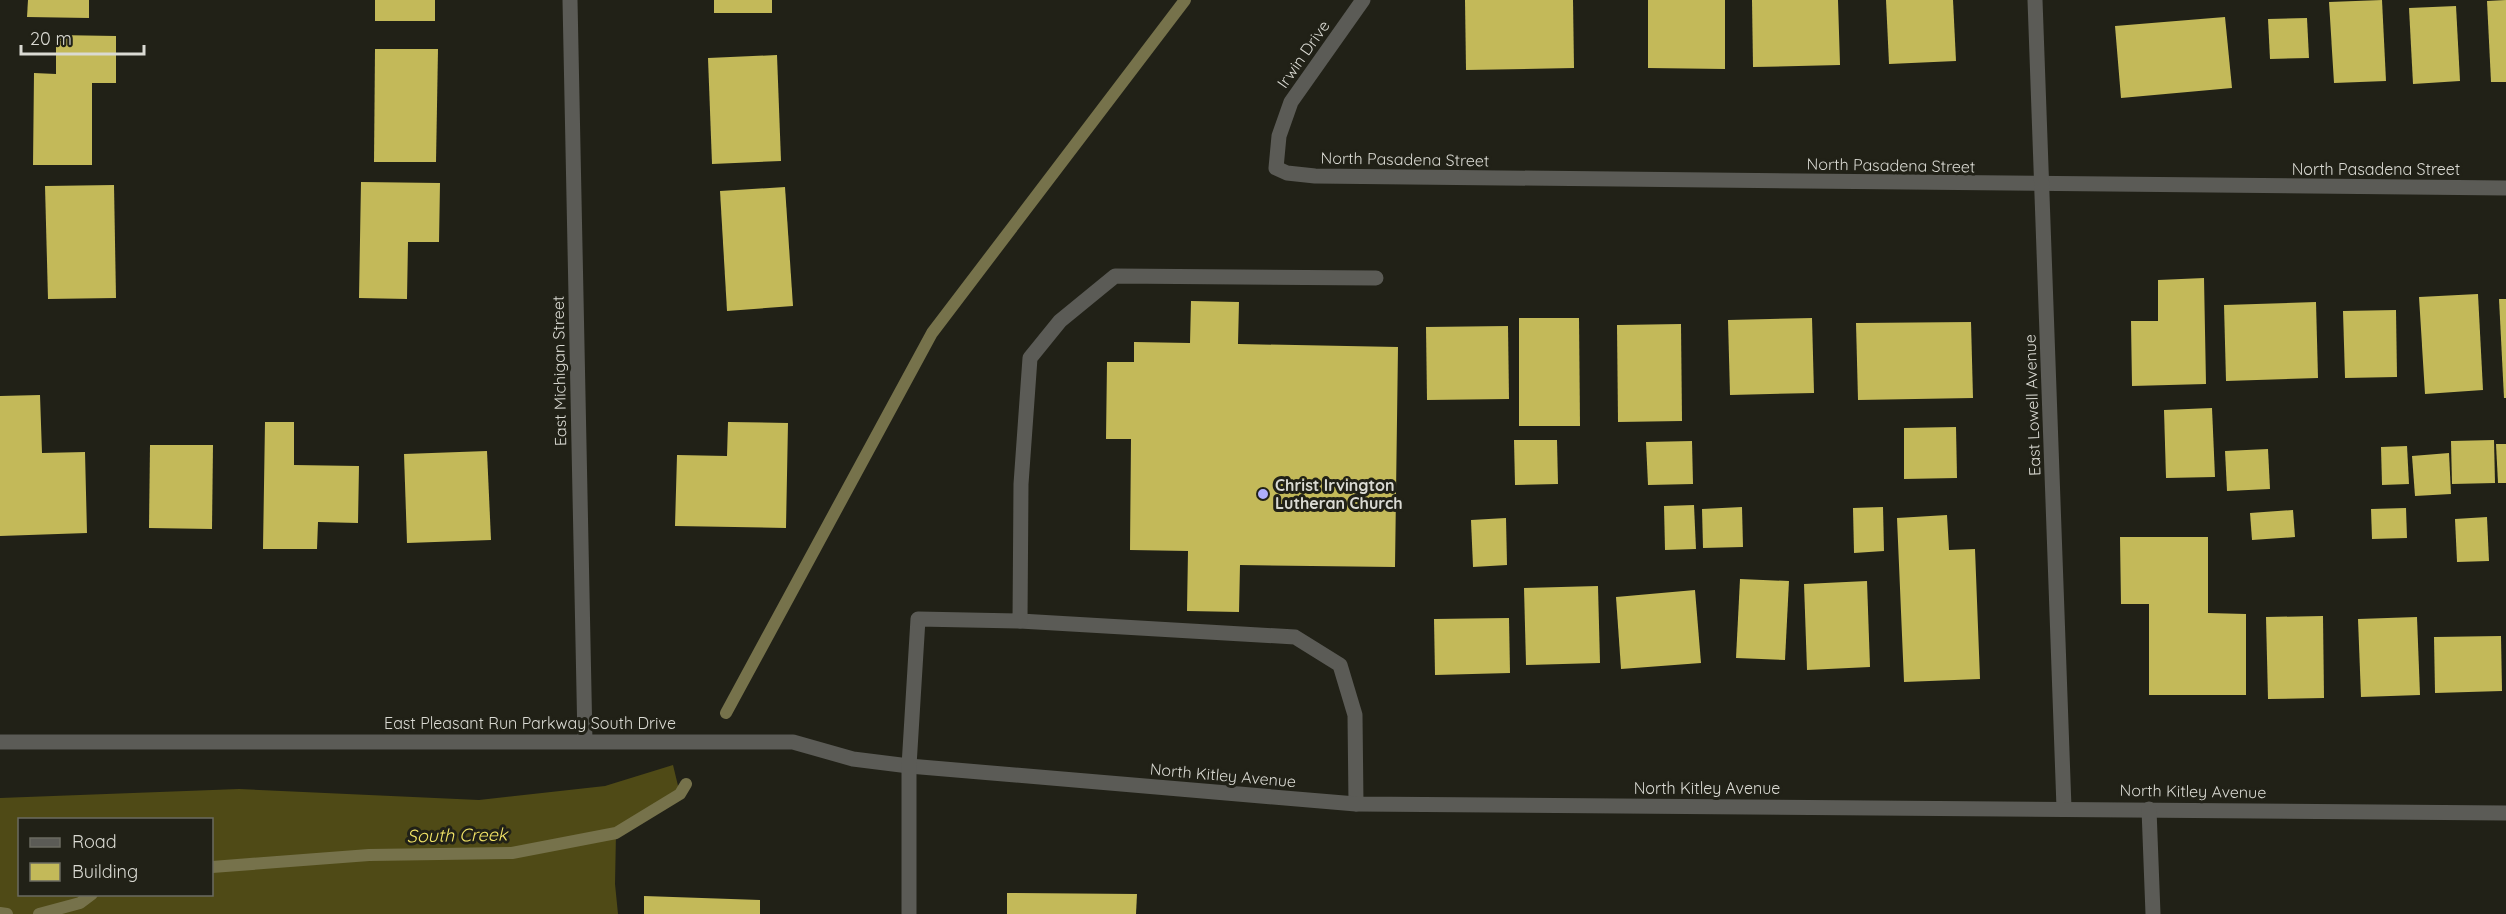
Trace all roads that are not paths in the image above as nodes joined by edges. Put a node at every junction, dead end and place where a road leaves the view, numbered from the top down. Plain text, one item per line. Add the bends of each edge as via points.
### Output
1 (570, 0) edge
2 (1362, 0) edge
3 (2035, 0) edge
4 (1276, 168) joint
5 (2043, 185) junction
6 (2506, 188) edge
7 (1376, 278) dead end
8 (1020, 621) junction
9 (0, 741) edge
10 (585, 741) junction
11 (909, 766) junction
12 (1356, 804) junction
13 (2064, 808) junction
14 (2149, 809) junction
15 (2506, 813) edge
16 (909, 914) edge
17 (2153, 914) edge

1 - 10 street, East Michigan Street
2 - 4 street, Irwin Drive via 1291,102 1279,136
3 - 5 street, East Lowell Avenue
4 - 5 street, North Pasadena Street via 1315,176
5 - 6 street, North Pasadena Street
5 - 13 street, East Lowell Avenue
7 - 8 street via 1115,276 1060,321 1030,358 1021,484
8 - 11 street via 918,619
8 - 12 street via 1295,637 1340,665 1355,715
9 - 10 street, East Pleasant Run Parkway South Drive
10 - 11 street, East Pleasant Run Parkway South Drive via 793,742 853,759
11 - 12 street, North Kitley Avenue
11 - 16 street
12 - 13 street, North Kitley Avenue
13 - 14 street, North Kitley Avenue
14 - 15 street, North Kitley Avenue
14 - 17 street

